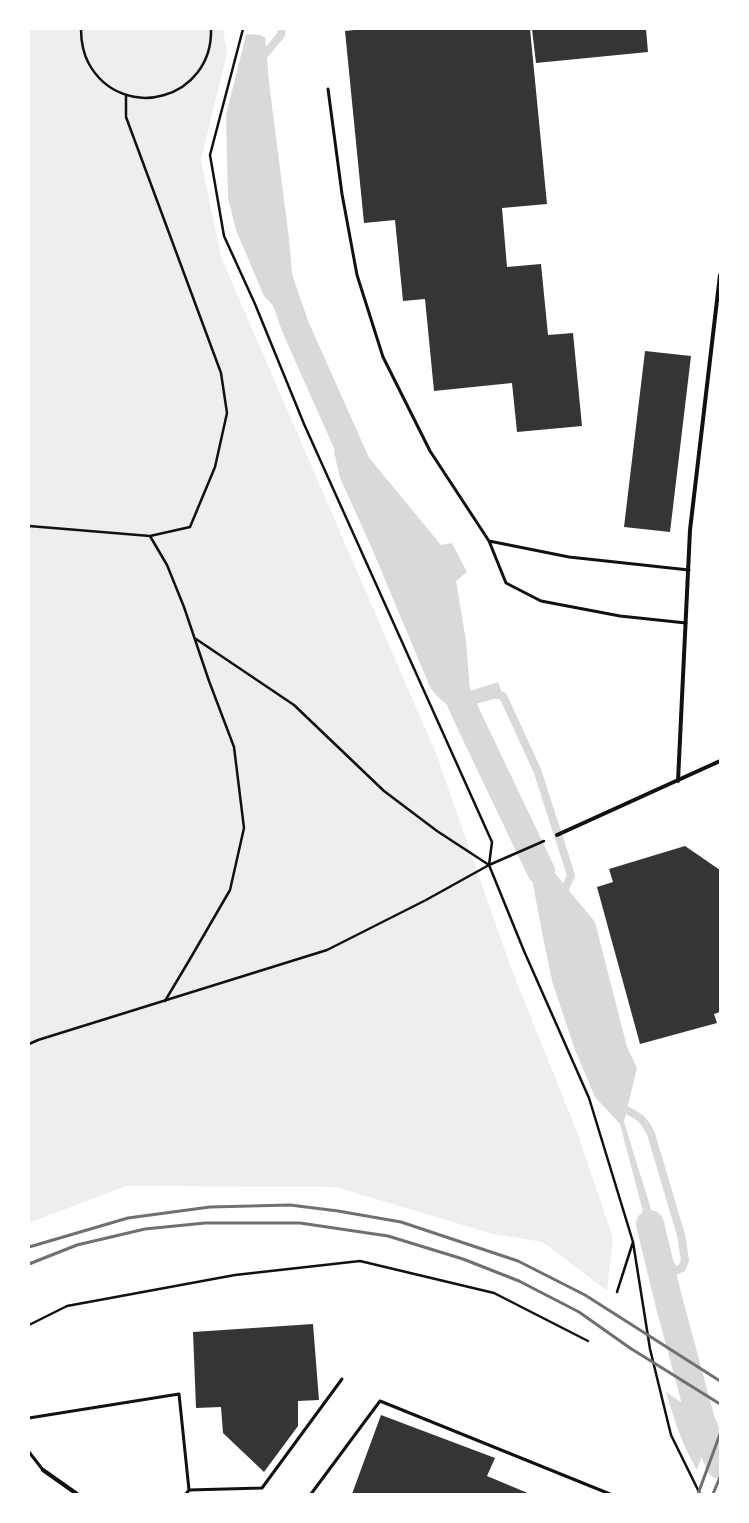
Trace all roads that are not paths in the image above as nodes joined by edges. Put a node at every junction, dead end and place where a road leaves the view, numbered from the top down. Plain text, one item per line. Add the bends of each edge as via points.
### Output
1 (328, 89) dead end
2 (720, 275) edge
3 (489, 541) junction
4 (689, 570) junction
5 (686, 623) junction
6 (720, 761) edge
7 (678, 781) junction
8 (557, 835) road end
9 (342, 1379) dead end
10 (29, 1418) edge
11 (29, 1452) edge
12 (43, 1470) joint
13 (189, 1490) junction
14 (77, 1494) edge
15 (186, 1494) edge
16 (311, 1494) edge
17 (610, 1494) edge

1 - 3 lane via 342,194 357,275 383,358 430,451
2 - 4 street via 690,530
3 - 4 lane via 569,557
3 - 5 lane via 506,583 541,601 620,616
4 - 5 street
5 - 7 street
6 - 7 street
7 - 8 street
9 - 13 lane via 262,1488
10 - 13 lane via 179,1394
11 - 12 lane
12 - 14 street
13 - 15 lane
16 - 17 lane via 380,1401

